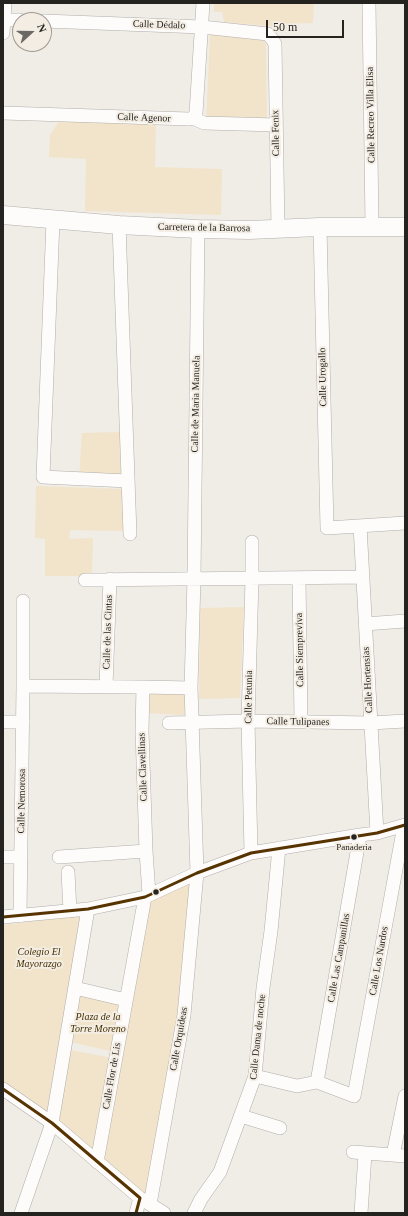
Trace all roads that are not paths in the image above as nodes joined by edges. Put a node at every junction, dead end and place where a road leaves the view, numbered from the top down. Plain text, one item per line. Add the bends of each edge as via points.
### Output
1 (5, 3) edge
2 (203, 3) edge
3 (369, 3) edge
4 (52, 21) edge
5 (3, 26) edge
6 (202, 27) junction
7 (272, 38) joint
8 (3, 113) edge
9 (193, 118) junction
10 (276, 125) junction
11 (3, 215) edge
12 (53, 220) junction
13 (119, 225) junction
14 (320, 227) junction
15 (372, 227) junction
16 (405, 227) edge
17 (198, 229) junction
18 (278, 229) junction
19 (128, 481) junction
20 (405, 523) edge
21 (360, 526) junction
22 (130, 534) dead end
23 (252, 542) dead end
24 (363, 577) junction
25 (194, 578) junction
26 (110, 579) junction
27 (252, 579) junction
28 (299, 579) junction
29 (85, 580) dead end
30 (23, 601) dead end
31 (405, 621) edge
32 (365, 624) junction
33 (24, 686) junction
34 (106, 686) junction
35 (143, 687) junction
36 (191, 688) junction
37 (248, 721) junction
38 (405, 721) edge
39 (3, 722) edge
40 (23, 722) junction
41 (191, 722) junction
42 (301, 722) junction
43 (169, 723) dead end
44 (371, 723) junction
45 (404, 825) edge
46 (377, 833) junction
47 (360, 835) junction
48 (279, 848) junction
49 (146, 851) junction
50 (251, 853) junction
51 (3, 857) edge
52 (21, 857) junction
53 (60, 857) dead end
54 (68, 872) dead end
55 (197, 873) junction
56 (147, 896) junction
57 (88, 909) junction
58 (70, 911) junction
59 (20, 916) junction
60 (3, 917) edge
61 (75, 988) junction
62 (126, 1000) junction
63 (255, 1076) junction
64 (317, 1082) junction
65 (4, 1091) edge
66 (405, 1096) edge
67 (241, 1116) junction
68 (52, 1123) junction
69 (280, 1128) dead end
70 (399, 1156) edge
71 (97, 1162) junction
72 (145, 1201) junction
73 (21, 1213) edge
74 (136, 1213) edge
75 (164, 1213) edge
76 (194, 1213) edge
77 (361, 1213) edge

1 - 5 street
2 - 6 street
3 - 15 street, Calle Recreo Villa Elisa
4 - 6 street, Calle Dédalo
6 - 7 street, Calle Dédalo via 268,34
6 - 9 street via 196,113
7 - 10 street, Calle Fenix via 275,44
8 - 9 street, Calle Agenor
9 - 10 street, Calle Agenor via 204,123
10 - 18 street, Calle Fenix
11 - 12 street, Carretera de la Barrosa
12 - 13 street, Carretera de la Barrosa
12 - 19 street via 43,477
13 - 17 street, Carretera de la Barrosa
13 - 19 street
14 - 15 street, Carretera de la Barrosa
14 - 18 street, Carretera de la Barrosa
14 - 21 street, Calle Urogallo via 327,528
15 - 16 street, Carretera de la Barrosa
17 - 18 street, Carretera de la Barrosa
17 - 25 street, Calle de Maria Manuela
19 - 22 street
20 - 21 street
21 - 24 street, Calle Hortensias
23 - 27 street, Calle Petunia
24 - 28 street
24 - 32 street, Calle Hortensias
25 - 26 street
25 - 27 street
25 - 36 street, Calle de Maria Manuela
26 - 29 street
26 - 34 street, Calle de las Cintas
27 - 28 street
27 - 37 street, Calle Petunia
28 - 42 street, Calle Siempreviva
30 - 33 street, Calle Nemorosa
31 - 32 street
32 - 44 street, Calle Hortensias
33 - 34 street
33 - 40 street, Calle Nemorosa
34 - 35 street
35 - 36 street
35 - 49 street, Calle Clavellinas
36 - 41 street, Calle de Maria Manuela
37 - 41 street, Calle Tulipanes
37 - 42 street, Calle Tulipanes
37 - 50 street, Calle Petunia
38 - 44 street, Calle Tulipanes
39 - 40 street
40 - 52 street, Calle Nemorosa
41 - 43 street, Calle Tulipanes
41 - 55 street, Calle Orquídeas
42 - 44 street, Calle Tulipanes
44 - 46 street, Calle Hortensias
45 - 46 street
45 - 64 street, Calle Los Nardos via 354,1096
46 - 47 street
47 - 48 street
47 - 64 street, Calle Las Campanillas
48 - 50 street
48 - 63 street, Calle Dama de noche
49 - 53 street
49 - 56 street, Calle Clavellinas
50 - 55 street
51 - 52 street
52 - 59 street, Calle Nemorosa
54 - 58 street
55 - 56 street
55 - 72 street, Calle Orquídeas via 184,1015
56 - 57 street
56 - 62 street, Calle Flor de Lis
57 - 58 street
57 - 61 street
58 - 59 street
59 - 60 street
61 - 62 street
61 - 68 street
62 - 71 street, Calle Flor de Lis
63 - 64 street via 297,1086
63 - 67 street, Calle Dama de noche
65 - 68 street
66 - 70 street
67 - 69 street
67 - 76 street, Calle Dama de noche via 220,1172
68 - 71 street
68 - 73 street
70 - 77 street via 359,1153
71 - 72 street
72 - 74 street, Calle Orquídeas
72 - 75 street

